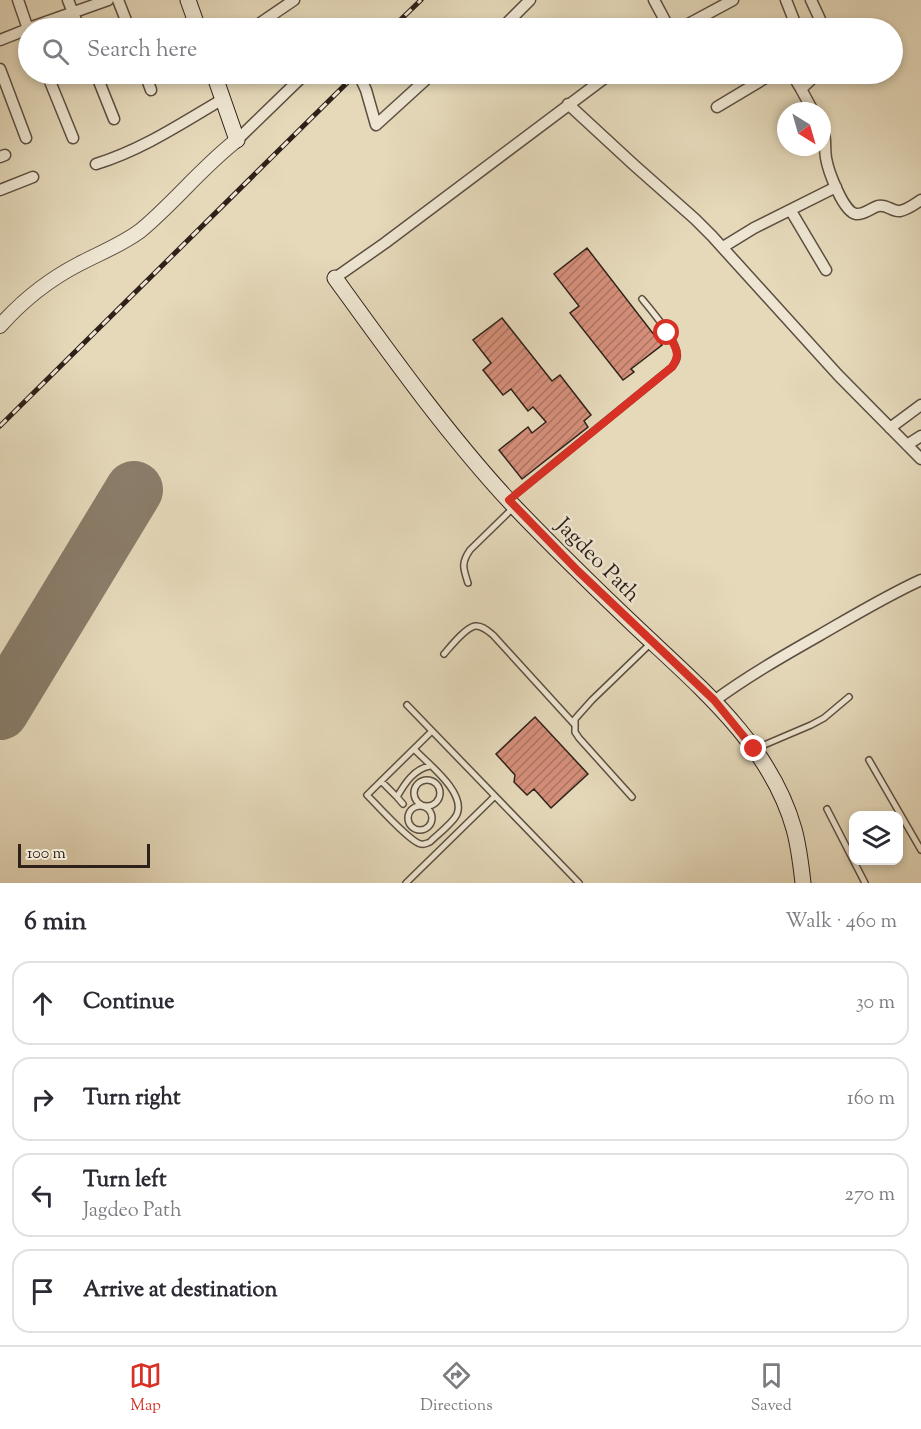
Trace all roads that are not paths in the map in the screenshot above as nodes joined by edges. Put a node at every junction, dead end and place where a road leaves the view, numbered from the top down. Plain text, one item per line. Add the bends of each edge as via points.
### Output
1 (18, 0) edge
2 (68, 0) edge
3 (108, 0) edge
4 (118, 0) edge
5 (188, 0) edge
6 (530, 0) edge
7 (654, 0) edge
8 (734, 0) edge
9 (786, 0) edge
10 (811, 0) edge
11 (291, 1) edge
12 (73, 12) junction
13 (25, 18) edge
14 (57, 18) edge
15 (75, 18) edge
16 (125, 18) edge
17 (194, 18) edge
18 (267, 18) edge
19 (512, 18) edge
20 (664, 18) edge
21 (700, 18) edge
22 (793, 18) edge
23 (819, 18) edge
24 (18, 33) edge
25 (0, 40) edge
26 (0, 69) edge
27 (51, 84) edge
28 (100, 84) edge
29 (149, 84) edge
30 (218, 84) edge
31 (294, 84) edge
32 (363, 84) edge
33 (421, 84) edge
34 (596, 84) edge
35 (755, 84) edge
36 (798, 84) edge
37 (806, 84) edge
38 (801, 89) junction
39 (151, 90) dead end
40 (223, 99) junction
41 (808, 102) edge
42 (568, 104) junction
43 (717, 107) dead end
44 (114, 119) dead end
45 (26, 138) dead end
46 (73, 138) dead end
47 (237, 140) junction
48 (826, 156) edge
49 (96, 164) dead end
50 (33, 177) dead end
51 (836, 187) junction
52 (0, 190) edge
53 (921, 200) edge
54 (791, 211) junction
55 (723, 247) junction
56 (826, 270) dead end
57 (335, 278) joint
58 (642, 299) dead end
59 (0, 326) edge
60 (921, 405) edge
61 (890, 428) junction
62 (921, 436) edge
63 (907, 445) junction
64 (921, 459) edge
65 (512, 503) junction
66 (921, 580) edge
67 (468, 582) dead end
68 (652, 642) junction
69 (444, 654) dead end
70 (849, 697) dead end
71 (714, 700) junction
72 (407, 705) dead end
73 (575, 725) junction
74 (432, 731) junction
75 (414, 749) junction
76 (754, 749) junction
77 (869, 760) dead end
78 (430, 766) junction
79 (444, 779) junction
80 (381, 781) junction
81 (437, 786) junction
82 (397, 797) junction
83 (495, 797) junction
84 (632, 797) dead end
85 (404, 804) dead end
86 (424, 806) junction
87 (827, 809) dead end
88 (918, 839) edge
89 (921, 850) edge
90 (406, 883) edge
91 (579, 883) edge
92 (803, 883) edge
93 (865, 883) edge

1 - 13 street
2 - 12 street
3 - 12 street
4 - 16 street
5 - 17 main road
6 - 19 street
7 - 20 street
8 - 21 street
9 - 22 street
10 - 23 street
11 - 18 street
12 - 14 street
12 - 15 street
24 - 25 street
26 - 45 street
27 - 46 street
28 - 44 street
29 - 39 street
30 - 40 main road
31 - 47 street
32 - 33 street via 376,125
34 - 42 street
35 - 43 street
36 - 38 street
37 - 38 street
38 - 41 street
40 - 47 main road
40 - 49 street via 137,148
42 - 55 street
42 - 57 street
47 - 59 street via 140,230 61,275
48 - 51 street
50 - 52 street
51 - 53 street via 855,214 880,206 900,211
51 - 54 street
54 - 55 street
54 - 56 street
55 - 61 street
57 - 65 main road, Jagdeo Path via 444,423
58 - 65 lane via 673,342 677,360
60 - 61 street
61 - 63 street
62 - 63 street
63 - 64 street
65 - 67 lane via 465,558
65 - 68 main road, Jagdeo Path
66 - 71 street via 793,650
68 - 71 main road, Jagdeo Path
68 - 73 lane via 592,700 575,719
69 - 73 lane via 468,629 483,627
70 - 76 lane via 812,725
71 - 76 main road, Jagdeo Path
72 - 74 lane
73 - 84 lane via 584,746
74 - 75 lane
74 - 83 lane
75 - 78 lane
75 - 80 lane
76 - 92 main road, Jagdeo Path via 788,812 798,844
77 - 88 lane
78 - 79 lane
78 - 82 lane via 417,771
79 - 80 lane via 456,797 457,816 430,842 420,844 367,795
79 - 81 lane
80 - 82 lane
81 - 86 lane via 436,801
81 - 86 lane via 426,780 416,786 415,798
82 - 85 lane
83 - 90 lane
83 - 91 lane
86 - 86 lane via 409,814 410,825 417,830 428,827 432,820 431,812
87 - 93 lane
88 - 89 lane

